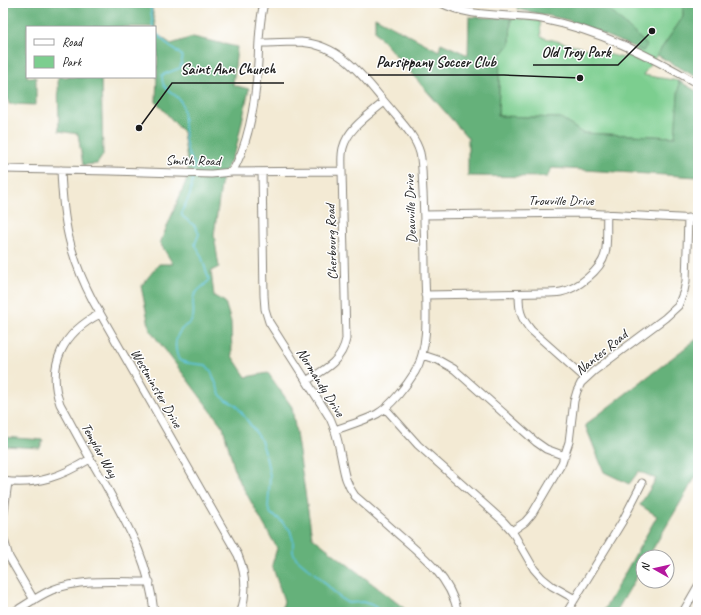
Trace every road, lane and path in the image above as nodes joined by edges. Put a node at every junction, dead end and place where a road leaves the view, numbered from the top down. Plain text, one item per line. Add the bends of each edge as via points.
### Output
1 (264, 3) edge
2 (441, 3) edge
3 (259, 43) junction
4 (698, 84) edge
5 (384, 102) junction
6 (3, 169) edge
7 (61, 170) junction
8 (342, 171) junction
9 (232, 172) junction
10 (262, 172) junction
11 (607, 214) junction
12 (424, 215) junction
13 (688, 218) junction
14 (698, 219) edge
15 (519, 294) junction
16 (425, 295) junction
17 (100, 314) junction
18 (422, 354) junction
19 (586, 378) junction
20 (306, 381) junction
21 (385, 408) junction
22 (335, 430) junction
23 (565, 456) junction
24 (90, 459) junction
25 (5, 481) edge
26 (642, 483) dead end
27 (3, 519) edge
28 (512, 531) junction
29 (3, 536) edge
30 (150, 582) junction
31 (698, 586) edge
32 (575, 599) junction
33 (34, 600) junction
34 (14, 612) edge
35 (154, 612) edge
36 (241, 612) edge
37 (458, 612) edge
38 (567, 612) edge
39 (683, 612) edge

1 - 3 street, Smith Road
2 - 4 street via 473,14 543,19 608,38
3 - 5 street, Deauville Drive via 301,42 330,50 354,66
3 - 9 street, Smith Road via 255,97 240,160
5 - 8 street, Cherbourg Road via 349,134 343,148
5 - 12 street, Deauville Drive via 411,133 418,148 422,163
6 - 7 street, Smith Road
7 - 9 street, Smith Road via 190,174
7 - 17 street, Westminster Drive via 64,216 71,249 83,282
8 - 10 street
8 - 20 street, Cherbourg Road via 346,339 342,352 334,363
9 - 10 street
10 - 20 street, Normandy Drive via 266,309 272,328
11 - 12 street, Trouville Drive
11 - 13 street, Trouville Drive
11 - 15 street via 606,249 602,262 594,272 562,292
12 - 16 street, Deauville Drive
13 - 14 street, Trouville Drive
13 - 19 street, Nantes Road via 686,281 678,306 666,318
15 - 16 street
15 - 19 street via 519,306 525,323
16 - 18 street, Deauville Drive via 425,335
17 - 24 street, Templar Way via 80,326 66,341 55,374 60,404
17 - 36 street, Westminster Drive via 238,555 245,583
18 - 21 street, Deauville Drive via 414,374
18 - 23 street via 447,364 536,442
19 - 23 street, Nantes Road via 574,401
20 - 22 street, Normandy Drive via 325,409
21 - 22 street, Deauville Drive via 373,416
21 - 28 street via 418,445
22 - 37 street, Normandy Drive via 349,488 438,571 451,592
23 - 28 street, Nantes Road via 532,514
24 - 25 street via 51,479 30,482
24 - 30 street, Templar Way via 130,528
25 - 27 street
26 - 32 street via 622,522
28 - 32 street via 542,578
29 - 33 street via 9,556
30 - 33 street via 73,584 53,590
30 - 35 street, Templar Way
31 - 39 street
32 - 38 street
33 - 34 street

